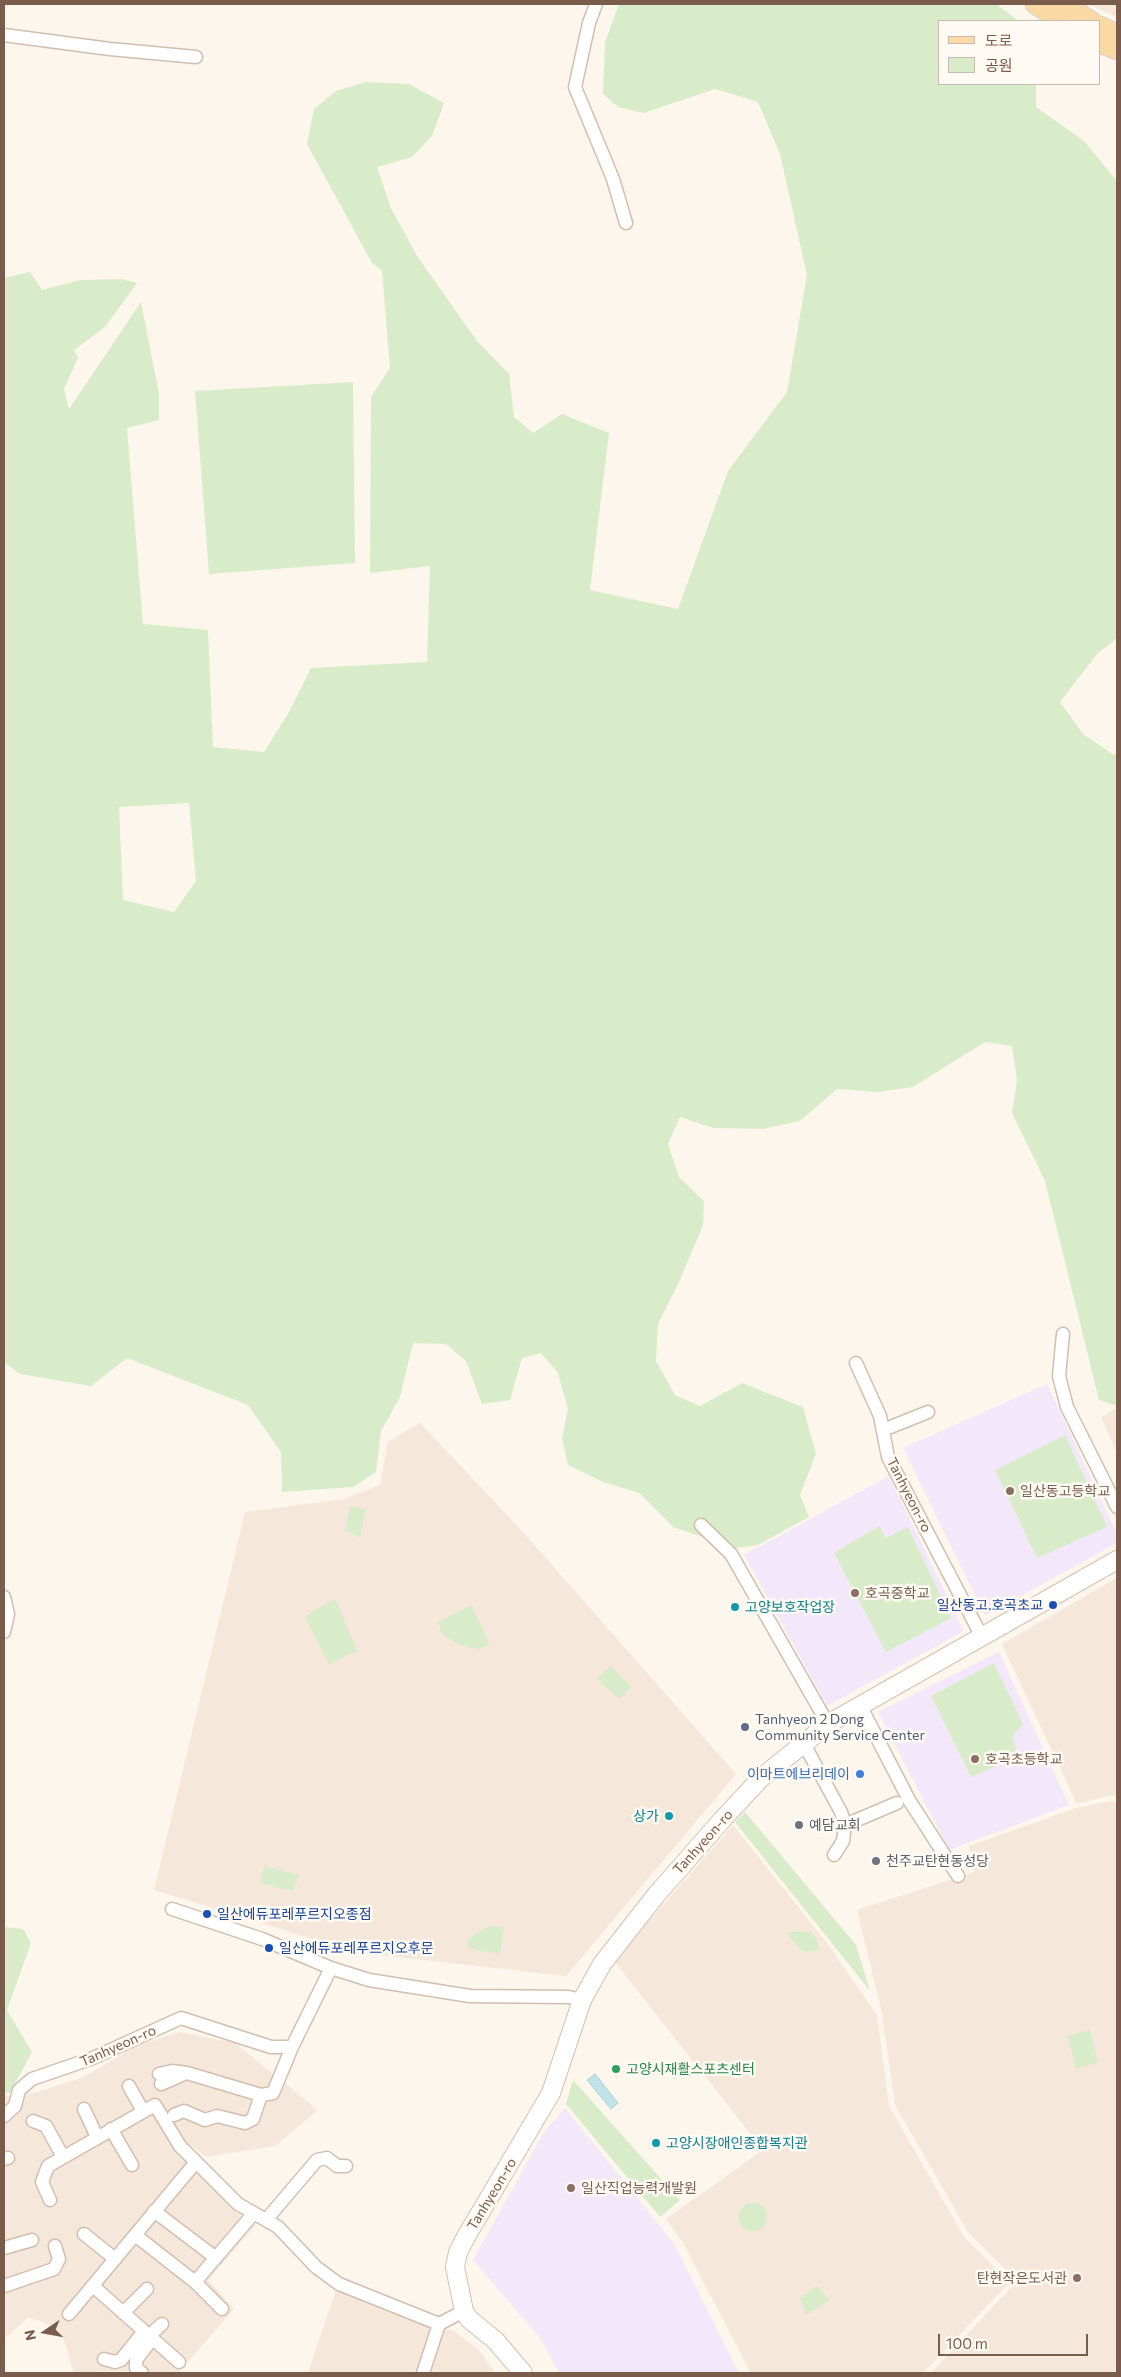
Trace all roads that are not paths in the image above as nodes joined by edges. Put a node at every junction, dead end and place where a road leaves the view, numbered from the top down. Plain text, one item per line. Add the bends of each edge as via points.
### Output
1 (596, 4) edge
2 (1035, 4) edge
3 (1064, 4) edge
4 (1059, 20) edge
5 (1088, 20) edge
6 (1101, 26) edge
7 (1117, 34) edge
8 (4, 35) edge
9 (1101, 43) edge
10 (1117, 50) edge
11 (196, 57) dead end
12 (626, 223) dead end
13 (1063, 1334) dead end
14 (856, 1363) dead end
15 (928, 1412) dead end
16 (883, 1430) junction
17 (1117, 1507) edge
18 (702, 1525) dead end
19 (1117, 1560) edge
20 (4, 1597) edge
21 (4, 1632) edge
22 (982, 1637) junction
23 (860, 1704) junction
24 (828, 1724) junction
25 (804, 1744) junction
26 (897, 1803) dead end
27 (845, 1825) junction
28 (834, 1855) dead end
29 (958, 1876) dead end
30 (172, 1909) dead end
31 (331, 1968) junction
32 (582, 2000) junction
33 (292, 2047) junction
34 (160, 2079) dead end
35 (130, 2086) dead end
36 (261, 2095) junction
37 (84, 2109) dead end
38 (143, 2111) junction
39 (174, 2115) dead end
40 (4, 2116) edge
41 (33, 2121) dead end
42 (112, 2129) junction
43 (96, 2137) junction
44 (63, 2157) junction
45 (196, 2162) junction
46 (132, 2166) dead end
47 (346, 2166) dead end
48 (50, 2200) dead end
49 (154, 2211) junction
50 (254, 2213) junction
51 (266, 2220) junction
52 (84, 2234) dead end
53 (135, 2235) junction
54 (32, 2240) dead end
55 (55, 2246) dead end
56 (4, 2248) edge
57 (216, 2258) junction
58 (115, 2259) junction
59 (195, 2282) junction
60 (4, 2285) edge
61 (93, 2286) junction
62 (147, 2289) dead end
63 (222, 2309) dead end
64 (464, 2311) junction
65 (123, 2313) junction
66 (70, 2314) dead end
67 (162, 2324) dead end
68 (439, 2324) junction
69 (148, 2336) junction
70 (104, 2359) dead end
71 (179, 2362) dead end
72 (142, 2373) edge
73 (423, 2373) edge
74 (523, 2373) edge

1 - 12 street via 575,87 613,179
2 - 4 main road
3 - 5 main road
6 - 7 main road
8 - 11 street via 110,50
9 - 10 main road
13 - 17 street via 1059,1376 1067,1407
14 - 16 street, Tanhyeon-ro
15 - 16 street
16 - 22 street, Tanhyeon-ro via 888,1457
18 - 24 street via 731,1554
19 - 22 main road, Tanhyeon-ro
20 - 21 street via 8,1614
22 - 23 main road, Tanhyeon-ro
23 - 24 main road, Tanhyeon-ro
23 - 29 street via 909,1800
24 - 25 main road, Tanhyeon-ro
25 - 27 street
25 - 32 main road, Tanhyeon-ro via 761,1778 679,1869 602,1964
26 - 27 street
27 - 28 street via 843,1840
30 - 31 street via 262,1939
31 - 32 street via 369,1980 470,1996 569,1997
31 - 33 street
32 - 64 main road, Tanhyeon-ro via 551,2093 458,2252 455,2267
33 - 36 street via 272,2093
33 - 40 street, Tanhyeon-ro via 271,2047 181,2018 93,2058 32,2079 19,2090 15,2106
34 - 36 street via 172,2071 187,2073
35 - 38 street
36 - 39 street via 254,2119 245,2123 217,2116 205,2120 184,2111
37 - 43 street
38 - 42 street
38 - 45 street via 155,2105 180,2146
41 - 44 street via 46,2126
42 - 43 street
42 - 46 street
43 - 44 street
44 - 48 street via 48,2166 42,2182
45 - 49 street
45 - 50 street via 238,2204
47 - 51 street via 337,2166 327,2158 317,2160
49 - 53 street
49 - 57 street
50 - 51 street
50 - 57 street
51 - 68 street via 278,2227 316,2267 339,2284
52 - 58 street
53 - 58 street
53 - 59 street
54 - 56 street
55 - 60 street via 59,2259 54,2269
57 - 59 street
58 - 61 street
59 - 63 street
61 - 65 street
61 - 66 street
62 - 65 street
64 - 68 street
64 - 74 main road via 496,2341
65 - 69 street
67 - 69 street
68 - 73 street
69 - 70 street via 121,2360
69 - 71 street
69 - 72 street via 136,2360 136,2368

